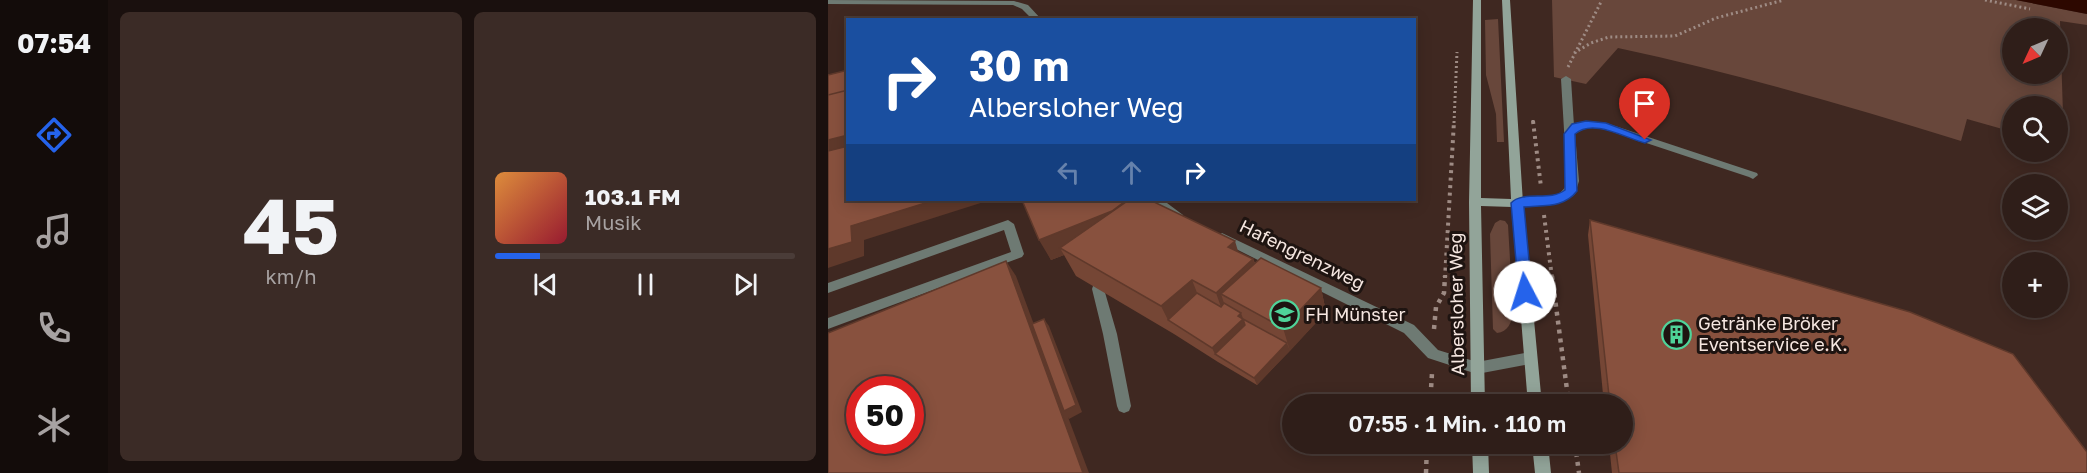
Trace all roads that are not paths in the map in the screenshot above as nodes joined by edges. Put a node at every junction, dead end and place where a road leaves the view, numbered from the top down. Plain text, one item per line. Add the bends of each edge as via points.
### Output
1 (1477, 0) edge
2 (1506, 0) edge
3 (989, 1) edge
4 (828, 2) edge
5 (1036, 18) edge
6 (1566, 79) road end
7 (1569, 134) junction
8 (1753, 175) dead end
9 (1158, 201) edge
10 (1475, 202) junction
11 (1517, 203) junction
12 (1184, 221) edge
13 (1213, 232) edge
14 (828, 288) edge
15 (1098, 289) edge
16 (828, 324) edge
17 (1530, 358) junction
18 (1477, 368) junction
19 (1478, 394) edge
20 (1534, 394) edge
21 (1124, 406) dead end
22 (1480, 454) edge
23 (1541, 454) edge
24 (1481, 473) edge
25 (1543, 473) edge

1 - 10 main road, Albersloher Weg
2 - 11 main road
3 - 4 street
3 - 5 street via 1014,3
6 - 7 street
7 - 8 street via 1586,124 1602,125
7 - 11 street via 1571,191 1561,199
9 - 12 street
10 - 11 main road
10 - 18 main road, Albersloher Weg
11 - 17 main road
13 - 18 street, Hafengrenzweg via 1409,329 1433,354
14 - 16 street via 1008,224 1018,254
15 - 21 street
17 - 18 street, Hafengrenzweg
17 - 20 main road
18 - 19 main road, Albersloher Weg
22 - 24 main road
23 - 25 main road

